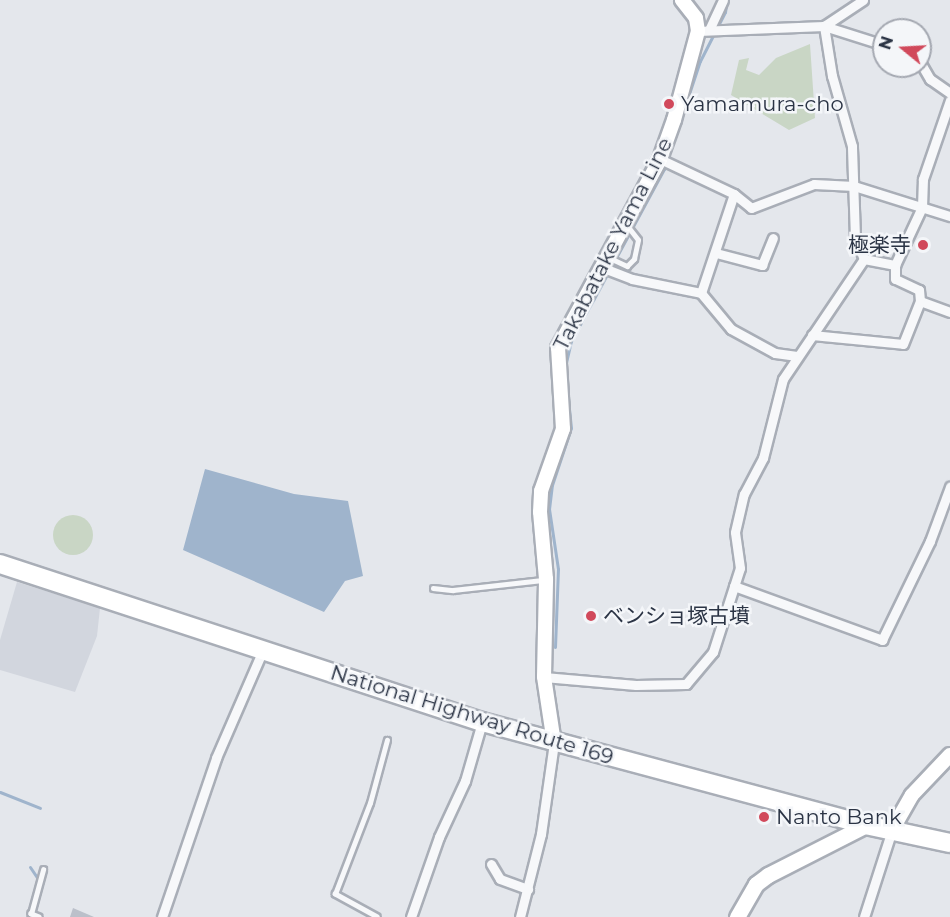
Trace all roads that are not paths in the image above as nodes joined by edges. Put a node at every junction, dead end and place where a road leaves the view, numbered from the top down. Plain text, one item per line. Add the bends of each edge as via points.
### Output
1 (682, 0) edge
2 (723, 0) edge
3 (863, 0) edge
4 (824, 26) junction
5 (706, 30) junction
6 (872, 41) edge
7 (929, 78) edge
8 (950, 93) edge
9 (950, 100) edge
10 (664, 162) junction
11 (854, 186) junction
12 (734, 194) junction
13 (922, 207) junction
14 (950, 216) edge
15 (626, 224) junction
16 (773, 238) dead end
17 (716, 253) junction
18 (864, 259) junction
19 (604, 262) junction
20 (895, 265) junction
21 (700, 293) junction
22 (920, 301) junction
23 (950, 312) edge
24 (812, 335) junction
25 (797, 356) junction
26 (950, 487) edge
27 (0, 564) edge
28 (546, 579) junction
29 (734, 586) junction
30 (433, 588) dead end
31 (263, 650) junction
32 (544, 677) junction
33 (482, 722) junction
34 (387, 740) dead end
35 (554, 743) junction
36 (950, 755) edge
37 (866, 825) junction
38 (892, 830) junction
39 (950, 843) edge
40 (491, 864) dead end
41 (43, 870) dead end
42 (528, 889) junction
43 (39, 917) edge
44 (162, 917) edge
45 (377, 917) edge
46 (411, 917) edge
47 (520, 917) edge
48 (737, 917) edge
49 (864, 917) edge

1 - 5 main road
2 - 5 street
3 - 4 street
4 - 5 street
4 - 6 street
4 - 11 street via 832,76 852,146
5 - 10 main road, Takabatake Yama Line
7 - 8 street
9 - 13 street via 922,179
10 - 12 street
10 - 15 main road, Takabatake Yama Line
11 - 12 street via 814,184 751,208
11 - 13 street
11 - 18 street via 855,238
12 - 17 street
13 - 14 street
13 - 20 street
15 - 19 main road, Takabatake Yama Line
15 - 19 lane via 638,240 634,259 627,266
16 - 17 street via 762,266
17 - 21 street
18 - 20 street
18 - 24 street
19 - 21 street via 632,279
19 - 28 main road, Takabatake Yama Line via 558,348 563,429 541,491
20 - 22 street via 895,279 919,290
21 - 25 street via 731,329 775,353
22 - 23 street
22 - 24 street via 903,345
24 - 25 street
25 - 29 street via 783,379 763,458 744,494 735,532 740,568
26 - 29 street via 930,541 882,640
27 - 31 highway, National Highway Route 169
28 - 30 lane via 471,589
28 - 32 main road, Takabatake Yama Line
29 - 32 street via 713,652 686,684 636,685
31 - 33 highway, National Highway Route 169
31 - 44 street via 216,758
32 - 35 main road, Takabatake Yama Line
33 - 35 highway, National Highway Route 169
33 - 46 street via 465,781
34 - 45 lane via 370,803 335,894
35 - 37 highway, National Highway Route 169
35 - 42 street
36 - 38 main road via 912,795
37 - 38 highway, National Highway Route 169
37 - 48 main road via 768,875 756,884
38 - 39 highway, National Highway Route 169
38 - 49 street
40 - 42 street via 500,879
41 - 43 lane via 32,914
42 - 47 street

